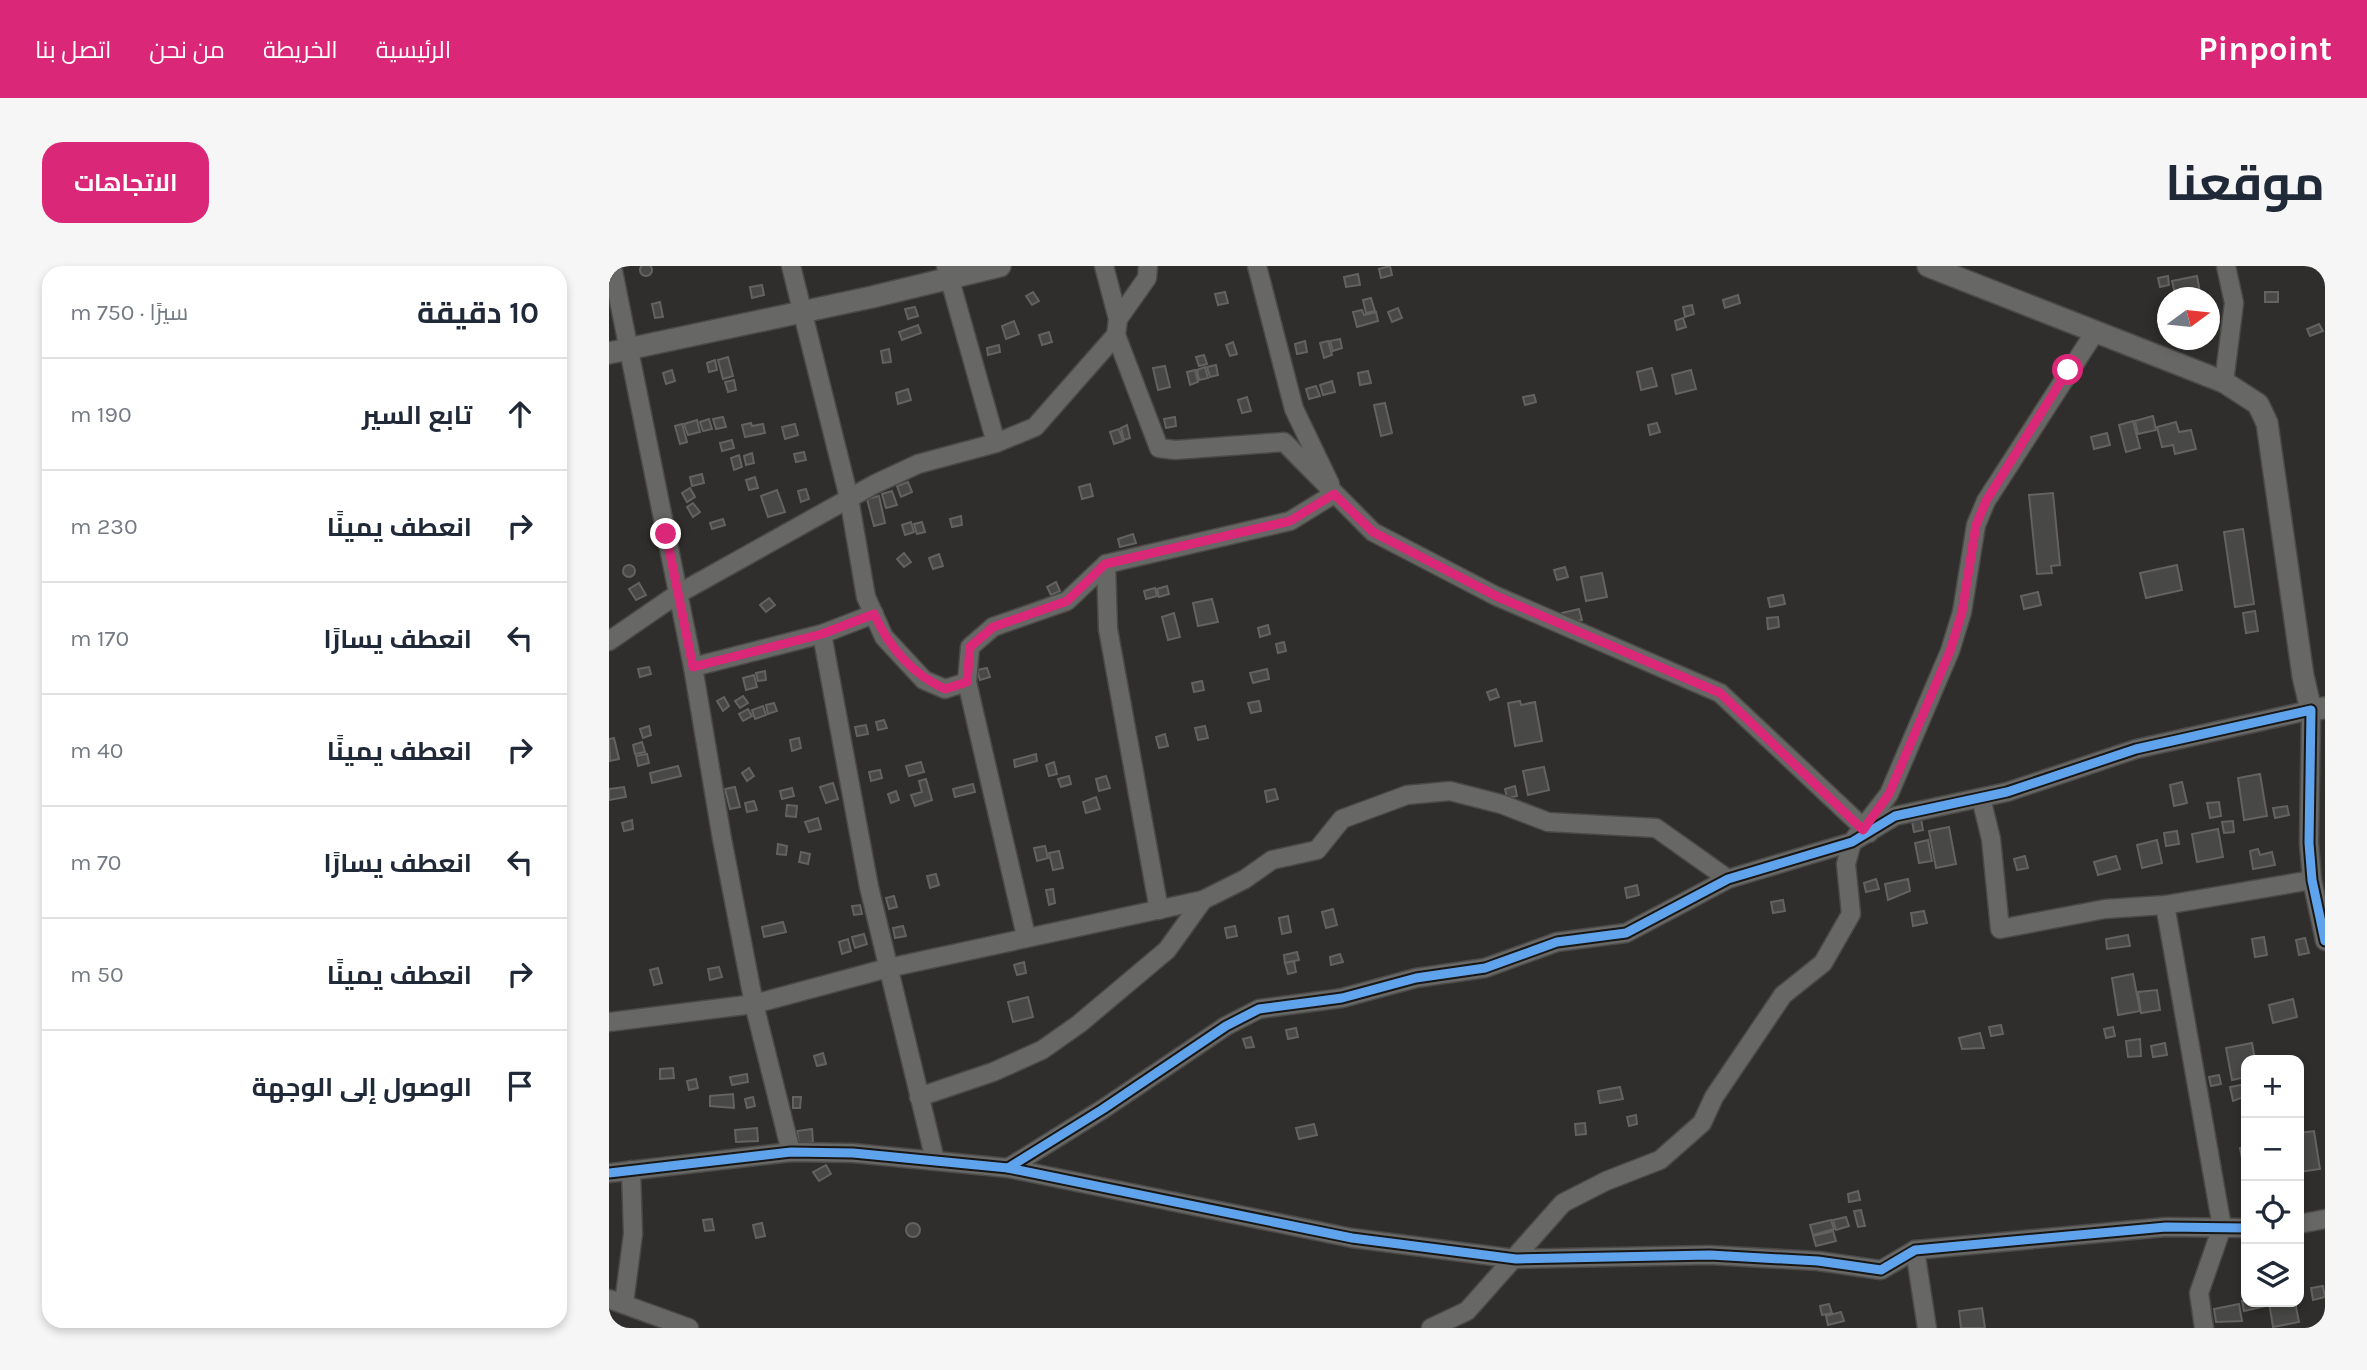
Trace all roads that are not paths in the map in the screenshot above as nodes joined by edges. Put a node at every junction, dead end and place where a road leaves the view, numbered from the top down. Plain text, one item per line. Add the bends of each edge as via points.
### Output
1 (612, 266) edge
2 (791, 266) edge
3 (1000, 266) edge
4 (1104, 266) edge
5 (1148, 266) edge
6 (1257, 266) edge
7 (1928, 266) edge
8 (2226, 266) edge
9 (948, 272) edge
10 (802, 313) junction
11 (1117, 327) junction
12 (2095, 332) junction
13 (619, 351) edge
14 (2224, 382) junction
15 (996, 443) junction
16 (1334, 494) junction
17 (849, 498) junction
18 (1105, 564) junction
19 (676, 595) junction
20 (874, 614) junction
21 (822, 634) junction
22 (609, 641) edge
23 (693, 667) junction
24 (967, 682) junction
25 (2318, 709) edge
26 (1981, 797) junction
27 (1861, 835) junction
28 (1728, 879) junction
29 (2312, 880) junction
30 (1203, 900) junction
31 (2165, 905) junction
32 (1159, 910) junction
33 (1026, 936) junction
34 (2325, 940) edge
35 (888, 968) junction
36 (754, 1004) junction
37 (609, 1022) edge
38 (919, 1097) junction
39 (791, 1152) junction
40 (935, 1160) junction
41 (1007, 1168) junction
42 (631, 1170) junction
43 (609, 1173) edge
44 (2325, 1219) edge
45 (2304, 1223) edge
46 (2222, 1227) junction
47 (2241, 1228) edge
48 (1916, 1250) junction
49 (1516, 1259) junction
50 (616, 1301) edge
51 (689, 1328) edge
52 (1431, 1328) edge
53 (1927, 1328) edge
54 (2204, 1328) edge

1 - 13 street
2 - 10 street
3 - 9 street
4 - 11 street
5 - 11 street via 1147,278
6 - 16 street via 1294,409
7 - 12 street
8 - 14 street via 2234,303
9 - 10 street
9 - 15 street
10 - 13 street
10 - 17 street
11 - 15 street via 1035,427
11 - 16 street via 1159,448 1284,442
12 - 14 street
12 - 27 street via 1986,501 1976,525 1962,612 1950,651 1889,794
13 - 19 street
14 - 25 street via 2259,404 2267,423 2302,676
15 - 17 street via 918,464
16 - 18 street via 1290,521
16 - 27 street via 1373,532 1496,596 1720,693
17 - 19 street
17 - 20 street via 861,577
18 - 24 street via 1067,601 993,627 970,647
18 - 32 street via 1108,629
19 - 22 street
19 - 23 street
20 - 21 street
20 - 24 street via 884,637 924,680 945,689
21 - 23 street
21 - 35 street
23 - 36 street
24 - 33 street
25 - 26 street via 2136,749
25 - 29 street via 2307,811
26 - 27 street via 1895,816
26 - 31 street via 1991,839 2000,929 2105,909
27 - 28 street
27 - 49 street via 1846,864 1851,914 1823,963 1783,995 1714,1097 1702,1124 1660,1160 1563,1203
28 - 30 street via 1656,828 1548,822 1450,791 1407,795 1342,819 1317,850 1272,860
28 - 41 street via 1626,933 1557,942 1485,968 1416,978 1342,998 1259,1009
29 - 31 street
29 - 34 street
30 - 32 street
30 - 38 street via 1167,950 1042,1050
31 - 46 street
32 - 33 street
33 - 35 street
35 - 36 street
35 - 38 street
36 - 37 street
36 - 39 street
38 - 40 street
39 - 40 street
39 - 42 street
40 - 41 street
41 - 49 street via 1352,1238
42 - 43 street
42 - 50 street via 633,1234
44 - 45 street
46 - 47 street
46 - 48 street via 2166,1227
46 - 54 street via 2199,1293
48 - 49 street via 1881,1270 1710,1255
48 - 53 street
49 - 52 street via 1467,1311
50 - 51 street

